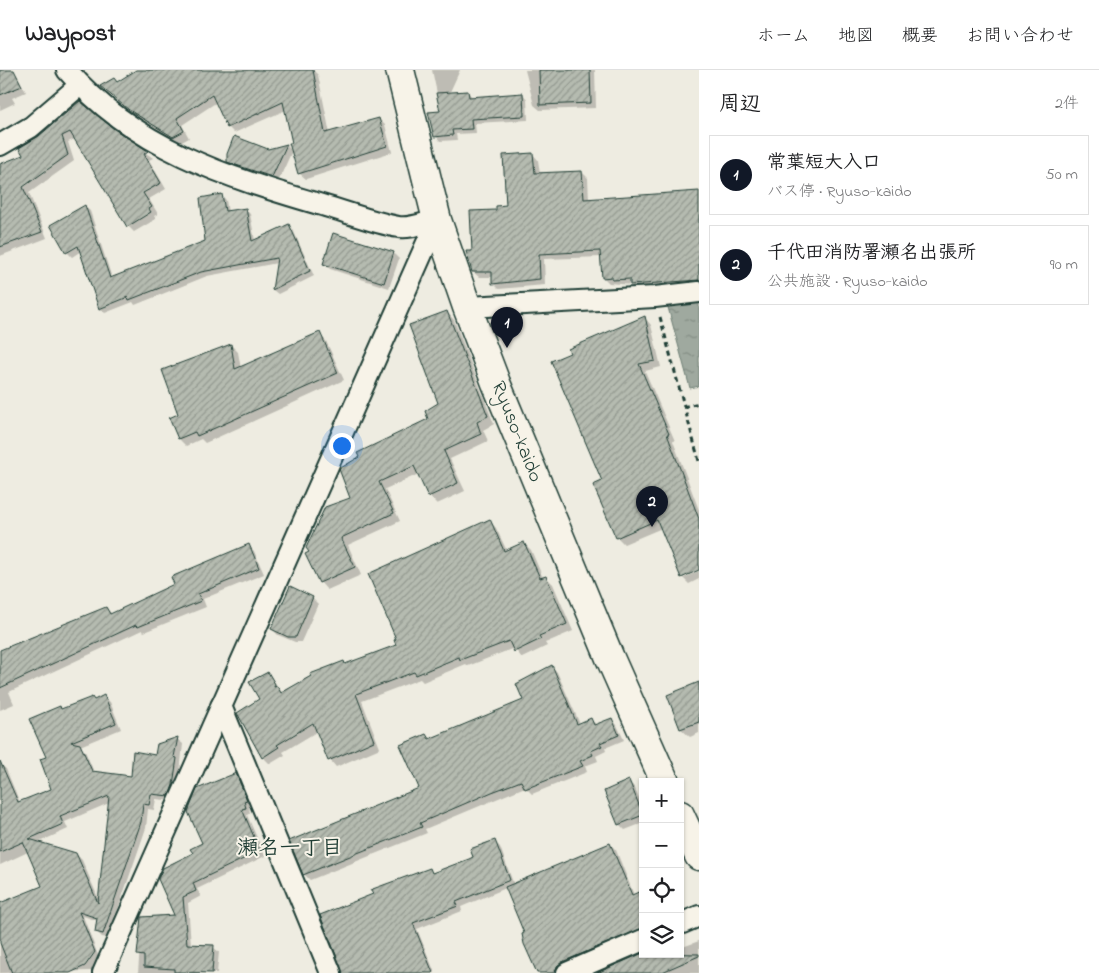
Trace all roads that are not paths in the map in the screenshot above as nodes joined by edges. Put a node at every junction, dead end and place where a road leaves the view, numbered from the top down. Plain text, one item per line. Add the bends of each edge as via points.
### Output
1 (400, 70) edge
2 (73, 77) edge
3 (0, 145) edge
4 (437, 220) junction
5 (699, 292) edge
6 (467, 307) junction
7 (221, 706) junction
8 (663, 778) edge
9 (684, 823) edge
10 (699, 856) edge
11 (699, 916) edge
12 (684, 922) edge
13 (639, 942) edge
14 (103, 973) edge
15 (331, 973) edge
16 (567, 973) edge

1 - 4 main road, Ryuso-kaido
2 - 3 street via 31,128
2 - 4 street via 117,119 162,147 234,178 401,228
4 - 6 main road, Ryuso-kaido
4 - 7 street
5 - 6 street
6 - 8 main road, Ryuso-kaido via 610,658
7 - 14 street
7 - 15 street
9 - 10 main road
11 - 12 street
13 - 16 street

